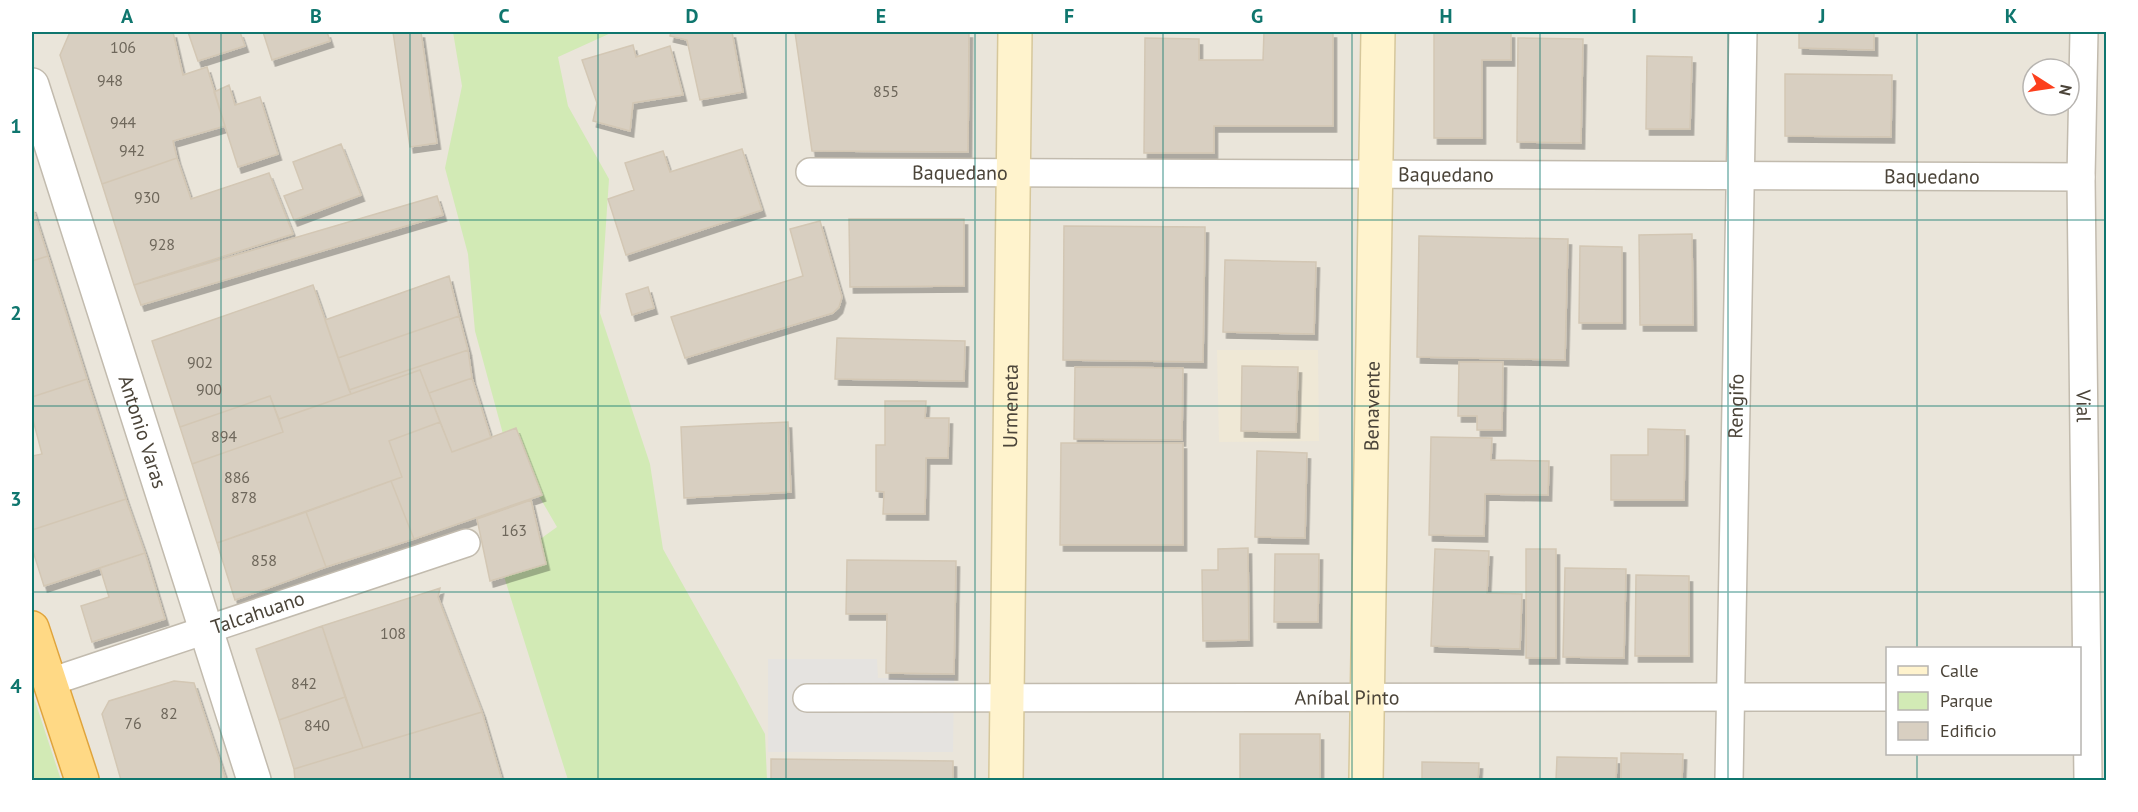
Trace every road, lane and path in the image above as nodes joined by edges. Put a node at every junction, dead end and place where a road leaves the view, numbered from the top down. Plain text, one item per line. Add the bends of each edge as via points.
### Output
1 (1016, 32) edge
2 (1378, 32) edge
3 (1743, 32) edge
4 (2084, 32) edge
5 (32, 85) edge
6 (810, 172) dead end
7 (1014, 173) junction
8 (1376, 175) junction
9 (1740, 176) junction
10 (2081, 177) junction
11 (466, 543) dead end
12 (32, 628) edge
13 (205, 630) junction
14 (50, 682) junction
15 (1368, 697) junction
16 (1731, 697) junction
17 (807, 698) dead end
18 (1007, 698) junction
19 (1886, 698) edge
20 (2091, 698) edge
21 (82, 780) edge
22 (254, 780) edge
23 (1006, 780) edge
24 (1366, 780) edge
25 (1729, 780) edge
26 (2088, 780) edge

1 - 7 main road, Urmeneta
2 - 8 main road, Benavente
3 - 9 street, Rengifo
4 - 10 street, Vial
5 - 13 street, Antonio Varas
6 - 7 street, Baquedano
7 - 8 street, Baquedano
7 - 18 main road, Urmeneta
8 - 9 street, Baquedano
8 - 15 main road, Benavente
9 - 10 street, Baquedano
9 - 16 street, Rengifo
10 - 20 street, Vial
11 - 13 street, Talcahuano
12 - 14 highway
13 - 14 street, Talcahuano
13 - 22 street, Antonio Varas
14 - 21 highway
15 - 16 street, Aníbal Pinto
15 - 18 street, Aníbal Pinto
15 - 24 main road, Benavente
16 - 19 street, Aníbal Pinto
16 - 25 street, Rengifo
17 - 18 street, Aníbal Pinto
18 - 23 main road, Urmeneta
20 - 26 street, Vial

